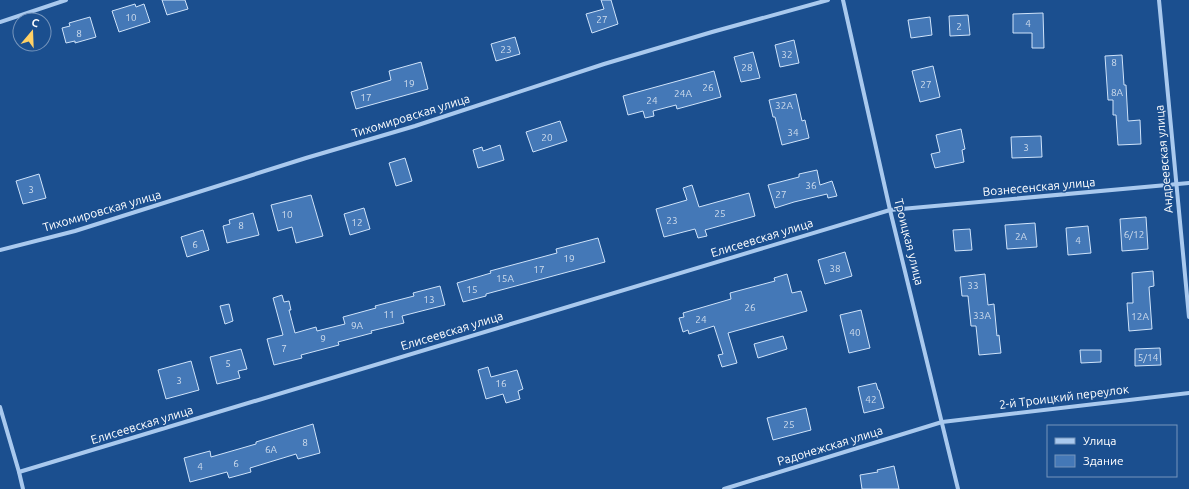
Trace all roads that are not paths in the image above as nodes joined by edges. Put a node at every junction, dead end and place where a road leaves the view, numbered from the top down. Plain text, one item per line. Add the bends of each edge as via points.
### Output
1 (66, 0) edge
2 (828, 0) edge
3 (843, 0) edge
4 (1159, 0) edge
5 (0, 22) edge
6 (1189, 183) edge
7 (1176, 184) junction
8 (890, 210) junction
9 (0, 250) edge
10 (1189, 317) edge
11 (1189, 393) edge
12 (0, 407) edge
13 (942, 422) junction
14 (19, 472) junction
15 (23, 489) edge
16 (724, 489) edge
17 (958, 489) edge

1 - 5 street
2 - 9 street, Тихомировская улица via 604,64 415,126 82,228
3 - 8 street, Троицкая улица
4 - 7 street, Андреевская улица
6 - 7 street, Вознесенская улица
7 - 8 street, Вознесенская улица
7 - 10 street, Андреевская улица
8 - 13 street, Троицкая улица
8 - 14 street, Елисеевская улица
11 - 13 street, 2-й Троицкий переулок
12 - 14 street
13 - 16 street, Радонежская улица
13 - 17 street, Троицкая улица
14 - 15 street

